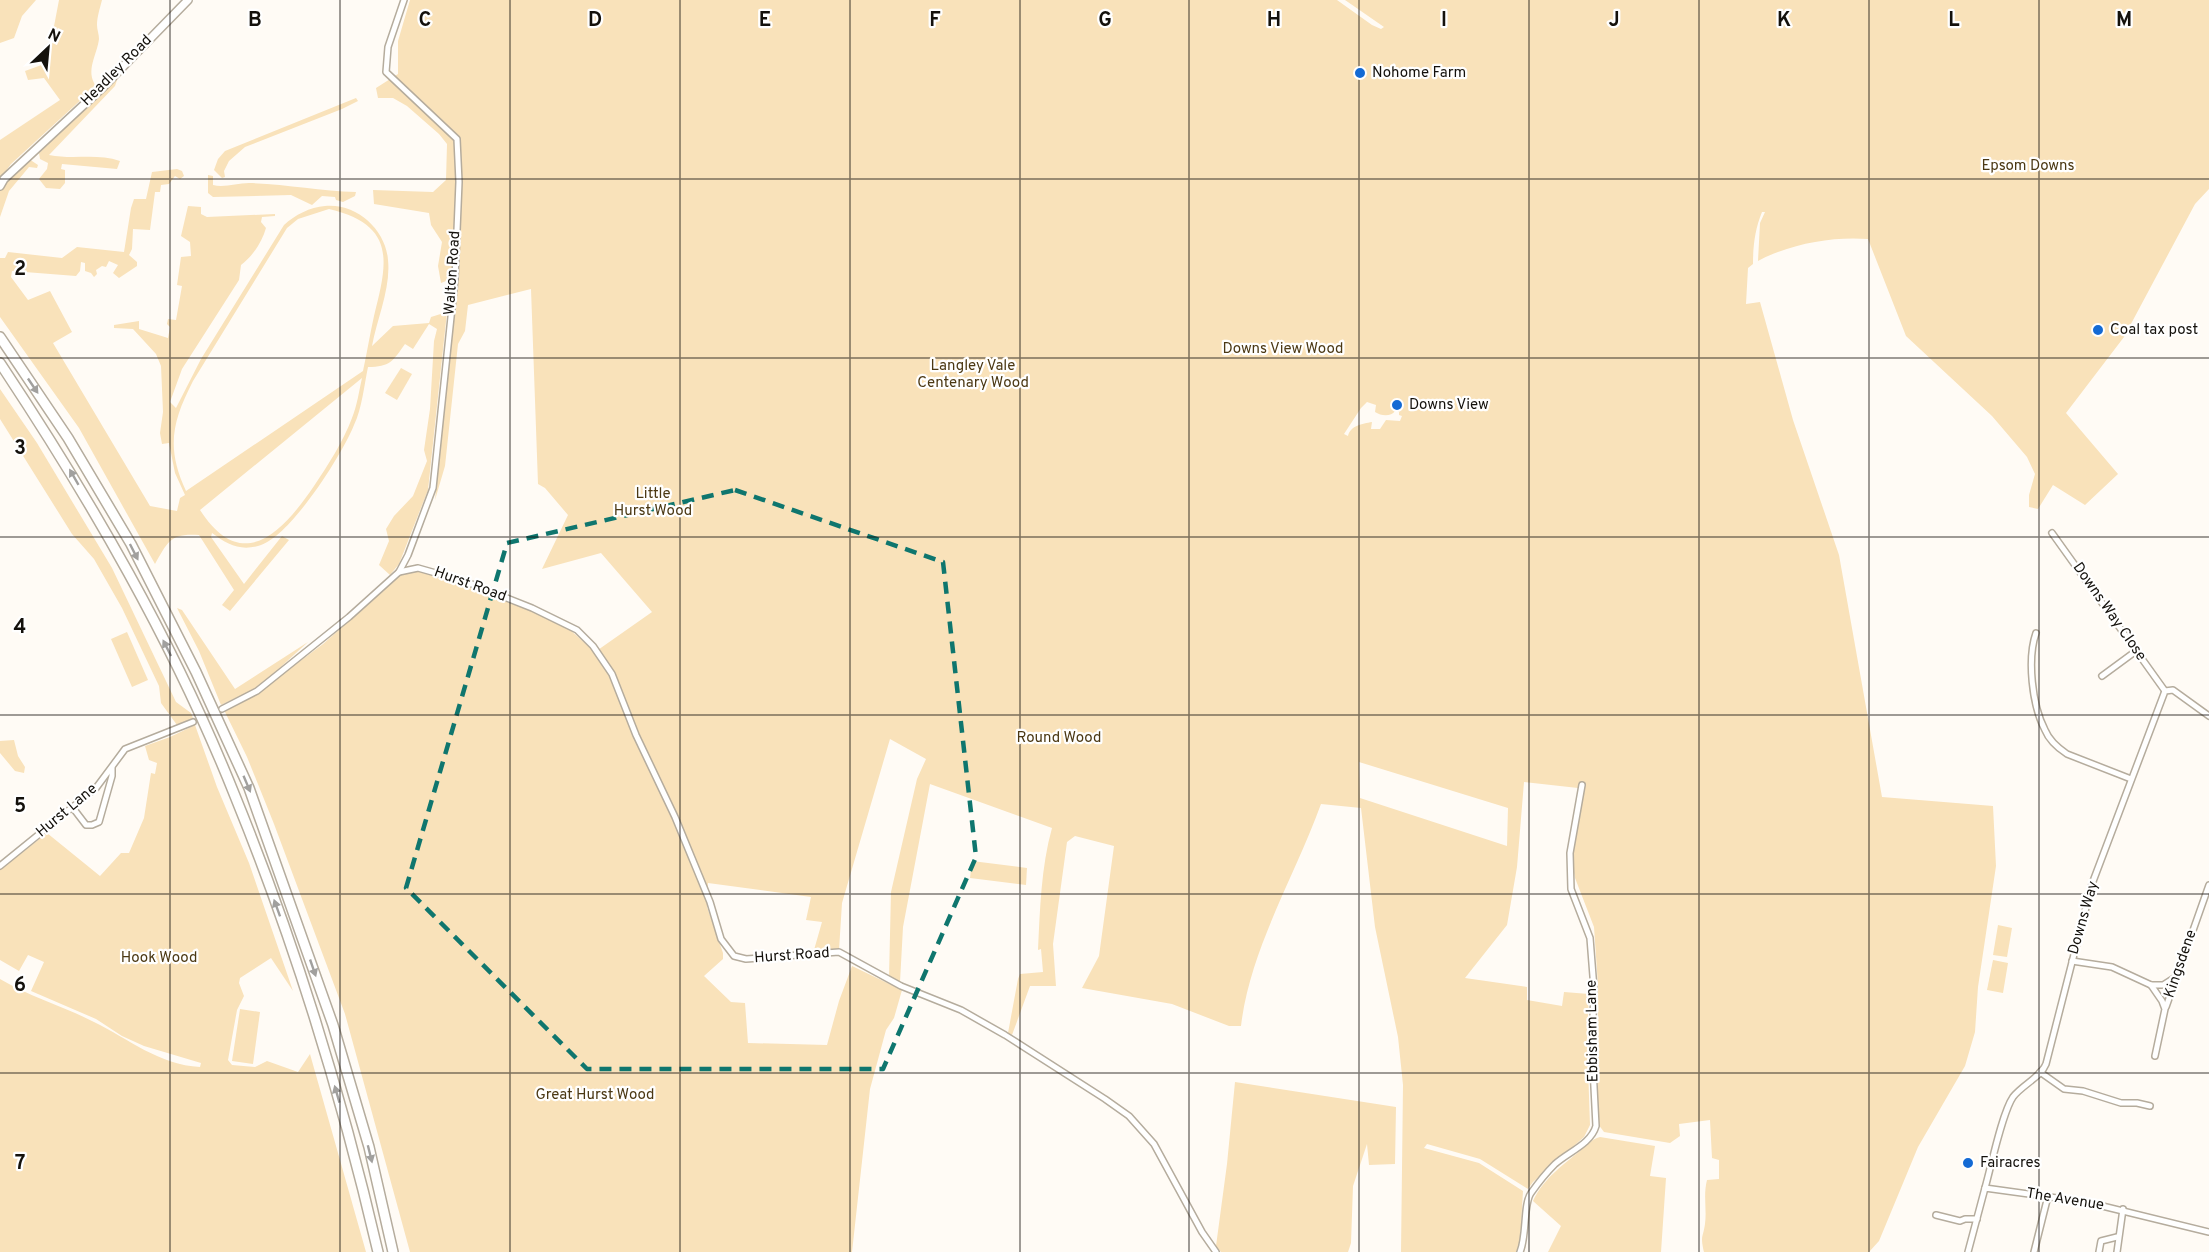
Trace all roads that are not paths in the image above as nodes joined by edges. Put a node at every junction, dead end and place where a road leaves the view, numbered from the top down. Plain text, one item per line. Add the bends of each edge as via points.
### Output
1 (188, 0) edge
2 (404, 0) edge
3 (0, 186) edge
4 (0, 337) edge
5 (0, 363) edge
6 (2052, 533) dead end
7 (408, 555) junction
8 (418, 568) junction
9 (399, 572) junction
10 (2036, 633) dead end
11 (2136, 651) junction
12 (2102, 676) dead end
13 (2165, 691) junction
14 (222, 709) tunnel mouth
15 (2209, 716) edge
16 (193, 722) tunnel mouth
17 (112, 766) junction
18 (2132, 779) junction
19 (1582, 785) dead end
20 (73, 808) junction
21 (0, 866) edge
22 (2209, 885) edge
23 (2072, 961) junction
24 (2175, 977) junction
25 (2151, 985) junction
26 (2165, 1009) junction
27 (2154, 1056) dead end
28 (2040, 1071) junction
29 (2150, 1106) dead end
30 (1985, 1188) junction
31 (2048, 1196) junction
32 (2123, 1209) junction
33 (1936, 1215) dead end
34 (1977, 1218) junction
35 (2209, 1232) edge
36 (2117, 1237) junction
37 (378, 1252) edge
38 (393, 1252) edge
39 (1216, 1252) edge
40 (1520, 1252) edge
41 (1968, 1252) edge
42 (2034, 1252) edge
43 (2099, 1252) edge
44 (2117, 1252) edge

1 - 3 street, Headley Road
2 - 7 street, Walton Road via 388,47 386,72 457,139 459,182 453,296 434,488
4 -> 38 highway via 68,438 131,544 249,788 333,1024 369,1147
37 -> 5 highway via 319,1033 235,795 183,679 118,554 57,448
6 - 11 street, Downs Way Close
7 - 8 street via 410,563
7 - 9 street, Walton Road
8 - 9 street, Hurst Road
8 - 39 street, Hurst Road via 458,578 532,608 577,630 593,646 612,674 710,902 721,939 734,956 746,959 839,952 1005,1035 1129,1116 1154,1144
9 - 14 street via 257,691
10 - 18 street via 2031,654 2033,691 2044,729 2067,754
11 - 12 street
11 - 13 street, Downs Way Close
13 - 15 street via 2173,690
13 - 18 street, Downs Way
16 - 17 street, Hurst Lane via 125,749
17 - 20 street, Hurst Lane via 96,788
17 - 20 street via 99,822 86,825
18 - 23 street, Downs Way via 2092,884
19 - 40 street, Ebbisham Lane via 1570,853 1571,889 1590,938 1596,1126 1588,1140 1554,1164 1529,1195
20 - 21 street, Hurst Lane
22 - 24 street, Kingsdene
23 - 25 street via 2112,967
23 - 28 street, Downs Way via 2046,1064
24 - 25 street via 2163,985
24 - 26 street, Kingsdene
25 - 26 street
26 - 27 street, Kingsdene
28 - 29 street via 2064,1089
28 - 30 street, Downs Way via 2010,1103
30 - 31 street, The Avenue
30 - 34 street
31 - 32 street, The Avenue
31 - 42 street
32 - 35 street, The Avenue
32 - 36 street
33 - 34 street via 1960,1221
34 - 41 street
36 - 43 street via 2101,1241
36 - 44 street

